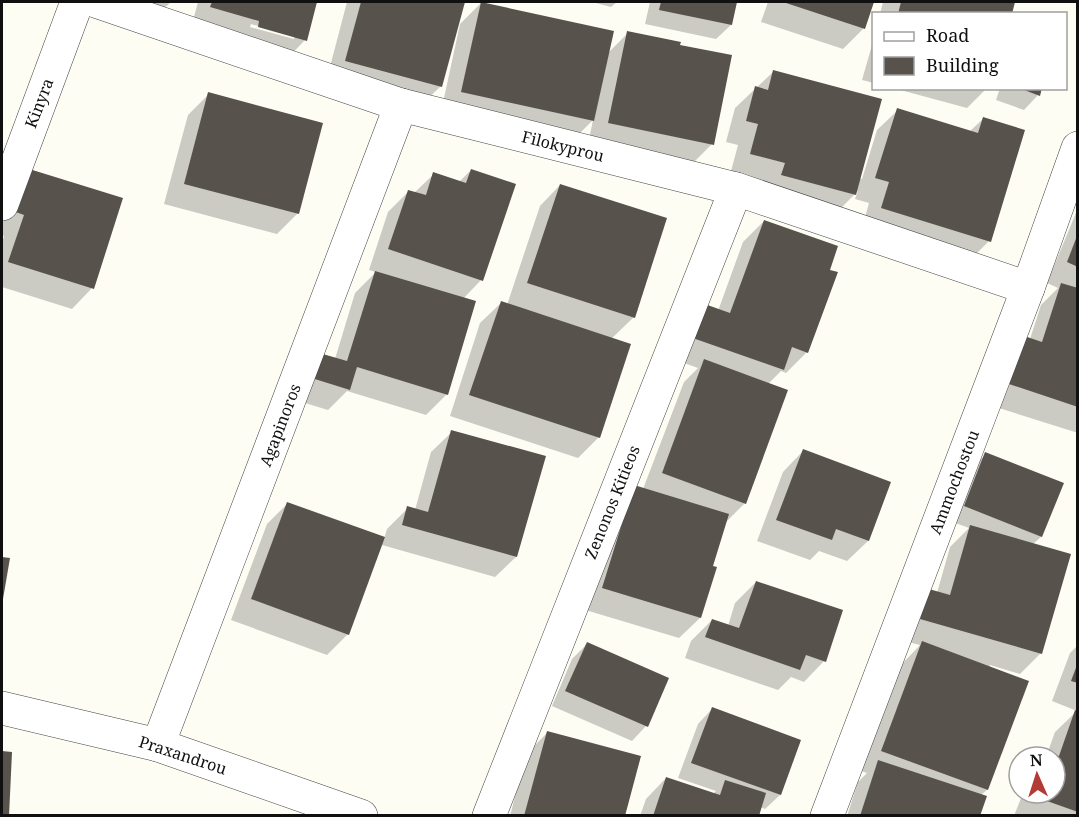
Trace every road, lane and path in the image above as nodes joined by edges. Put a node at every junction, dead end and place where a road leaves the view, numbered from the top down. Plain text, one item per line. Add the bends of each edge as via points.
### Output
1 (77, 2) edge
2 (98, 2) edge
3 (401, 105) junction
4 (1077, 148) edge
5 (736, 189) junction
6 (2, 204) edge
7 (1028, 288) junction
8 (2, 708) edge
9 (158, 745) junction
10 (361, 816) edge
11 (489, 816) edge
12 (827, 816) edge

1 - 6 street, Kinyra
2 - 3 street, Filokyprou
3 - 5 street, Filokyprou
3 - 9 street, Agapinoros
4 - 7 street, Ammochostou
5 - 7 street, Filokyprou
5 - 11 street, Zenonos Kitieos
7 - 12 street, Ammochostou
8 - 9 street, Praxandrou
9 - 10 street, Praxandrou

